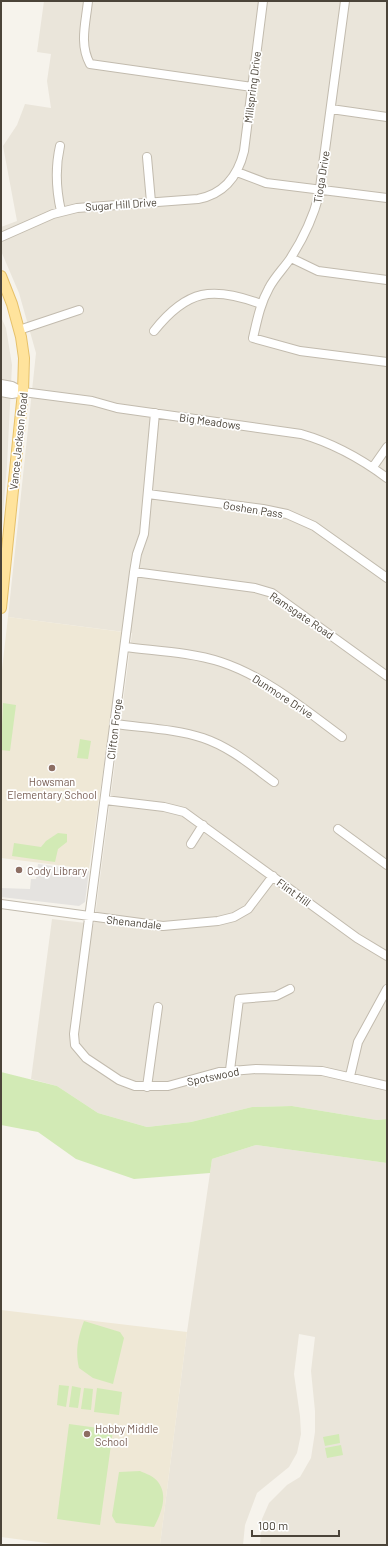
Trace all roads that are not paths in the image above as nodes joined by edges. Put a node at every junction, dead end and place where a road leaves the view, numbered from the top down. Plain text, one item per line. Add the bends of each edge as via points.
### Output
1 (88, 1) edge
2 (263, 1) edge
3 (346, 1) edge
4 (252, 87) junction
5 (331, 109) junction
6 (387, 116) edge
7 (60, 146) dead end
8 (147, 157) dead end
9 (237, 172) junction
10 (320, 190) junction
11 (387, 198) edge
12 (151, 202) junction
13 (61, 211) junction
14 (1, 237) edge
15 (291, 258) junction
16 (2, 280) edge
17 (387, 280) edge
18 (4, 292) edge
19 (261, 304) junction
20 (79, 310) dead end
21 (19, 330) junction
22 (154, 331) dead end
23 (387, 362) edge
24 (1, 384) edge
25 (1, 392) edge
26 (23, 392) junction
27 (155, 413) junction
28 (387, 447) edge
29 (373, 468) junction
30 (387, 478) edge
31 (148, 494) junction
32 (3, 559) edge
33 (134, 572) junction
34 (387, 578) edge
35 (1, 608) edge
36 (125, 647) junction
37 (387, 676) edge
38 (115, 724) junction
39 (342, 737) dead end
40 (274, 782) dead end
41 (105, 800) junction
42 (203, 826) junction
43 (338, 830) dead end
44 (191, 844) dead end
45 (387, 865) edge
46 (273, 876) junction
47 (1, 904) edge
48 (90, 917) junction
49 (387, 956) edge
50 (387, 988) edge
51 (290, 989) dead end
52 (158, 1007) dead end
53 (75, 1045) joint
54 (230, 1070) junction
55 (350, 1076) junction
56 (387, 1086) edge
57 (147, 1087) junction

1 - 4 street via 84,42 85,55 90,64
2 - 4 street, Millspring Drive
3 - 5 street, Tioga Drive
4 - 9 street, Millspring Drive via 244,151
5 - 6 street
5 - 10 street, Tioga Drive
7 - 13 street via 56,168
8 - 12 street
9 - 10 street via 258,181
9 - 12 street, Sugar Hill Drive via 224,187 209,196
10 - 11 street
10 - 15 street, Tioga Drive via 312,219
12 - 13 street, Sugar Hill Drive
13 - 14 street, Sugar Hill Drive
15 - 17 street via 318,271
15 - 19 street, Tioga Drive via 274,280
16 - 18 main road, Vance Jackson Road
18 - 21 main road, Vance Jackson Road
19 - 22 street via 233,294 200,295 187,299 177,306
19 - 23 street, Tioga Drive via 253,338 300,351
20 - 21 street
21 - 26 main road, Vance Jackson Road via 24,358
24 - 26 street, Big Meadows
25 - 26 street, Big Meadows
26 - 27 street, Big Meadows
26 - 32 main road, Vance Jackson Road
27 - 29 street, Big Meadows via 301,434 345,450
27 - 31 street, Clifton Forge
28 - 29 street
29 - 30 street, Big Meadows
31 - 33 street, Clifton Forge via 144,534
31 - 34 street, Goshen Pass via 287,514 320,530
32 - 35 main road, Vance Jackson Road
33 - 36 street, Clifton Forge
33 - 37 street, Ramsgate Road via 254,588 272,593
36 - 38 street, Clifton Forge
36 - 39 street, Dunmore Drive via 200,656 242,670 280,692
38 - 40 street via 203,738 229,750
38 - 41 street, Clifton Forge
41 - 42 street, Flint Hill via 174,809 184,812
41 - 48 street, Clifton Forge
42 - 44 street
42 - 46 street, Flint Hill
43 - 45 street
46 - 48 street, Shenandale via 248,908 239,915 223,920 163,926
46 - 49 street, Flint Hill via 357,938
47 - 48 street, Shenandale
48 - 53 street, Clifton Forge via 74,1034
50 - 55 street via 358,1042
51 - 54 street via 276,996 239,999
52 - 57 street
53 - 57 street, Spotswood via 86,1058 119,1080
54 - 55 street, Spotswood via 291,1069
54 - 57 street, Spotswood via 168,1086
55 - 56 street, Spotswood

